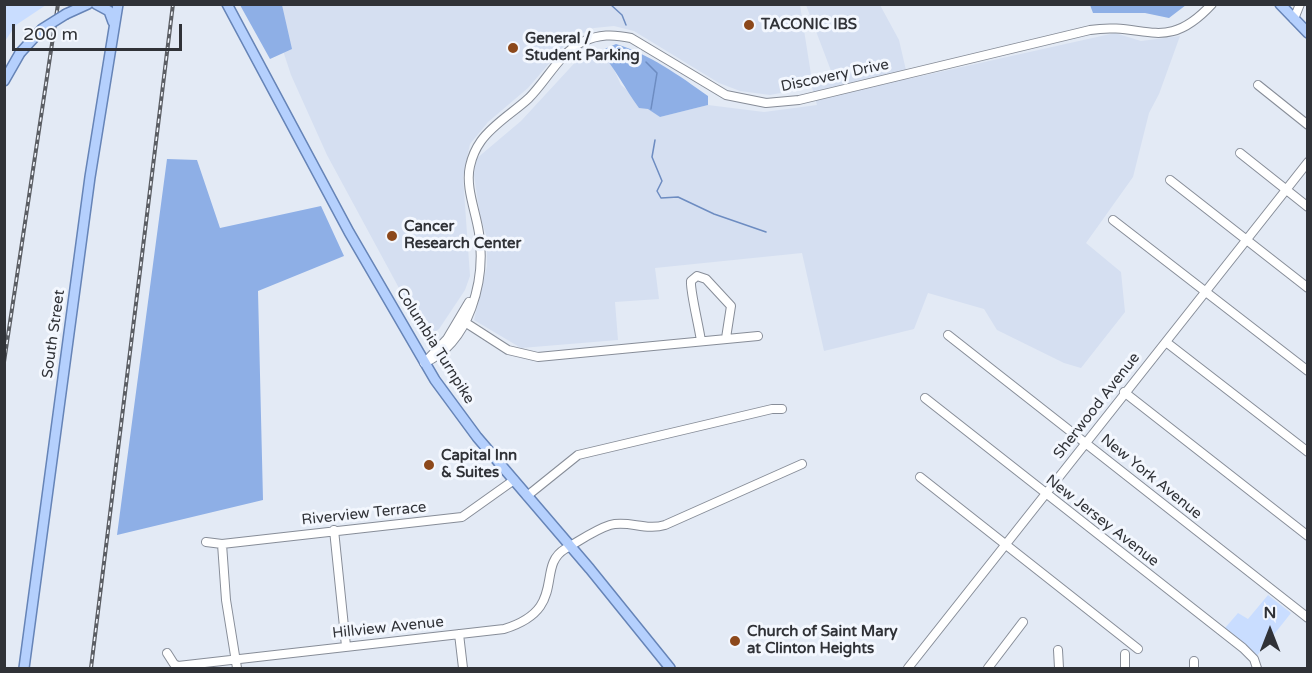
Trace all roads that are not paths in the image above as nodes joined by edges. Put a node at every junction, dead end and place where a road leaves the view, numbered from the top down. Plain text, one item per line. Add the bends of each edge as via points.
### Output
1 (96, 4) edge
2 (118, 4) edge
3 (227, 4) edge
4 (1212, 4) edge
5 (1280, 4) edge
6 (1300, 4) edge
7 (88, 5) edge
8 (1294, 19) junction
9 (114, 26) junction
10 (1308, 33) edge
11 (4, 81) edge
12 (1258, 85) dead end
13 (1308, 125) edge
14 (1240, 153) dead end
15 (1308, 162) edge
16 (1170, 180) dead end
17 (1286, 189) junction
18 (1308, 207) edge
19 (1113, 220) dead end
20 (1246, 240) junction
21 (1308, 288) edge
22 (1204, 290) junction
23 (463, 321) junction
24 (948, 335) dead end
25 (758, 336) dead end
26 (726, 339) junction
27 (701, 340) junction
28 (1166, 342) junction
29 (424, 363) junction
30 (1308, 371) edge
31 (1124, 392) junction
32 (925, 398) dead end
33 (782, 409) dead end
34 (1086, 442) junction
35 (1308, 452) edge
36 (802, 464) dead end
37 (920, 477) dead end
38 (514, 480) junction
39 (1044, 494) junction
40 (527, 496) junction
41 (334, 530) junction
42 (1308, 536) edge
43 (206, 542) dead end
44 (222, 544) junction
45 (1003, 545) junction
46 (572, 547) junction
47 (1308, 618) edge
48 (1023, 622) dead end
49 (459, 634) junction
50 (346, 646) junction
51 (1138, 649) dead end
52 (1058, 650) dead end
53 (167, 653) dead end
54 (1125, 654) dead end
55 (234, 659) junction
56 (1257, 668) edge
57 (24, 669) edge
58 (237, 669) edge
59 (463, 669) edge
60 (670, 669) edge
61 (908, 669) edge
62 (988, 669) edge
63 (1059, 669) edge
64 (1125, 669) edge

1 - 9 main road via 109,11
2 - 9 main road, South Street
3 - 29 main road, Columbia Turnpike
4 - 23 street, Discovery Drive via 1200,18 1174,32 1151,35 1122,27 1100,28 799,100 766,103 726,95 631,38 596,36 565,55 528,99 482,141 472,158 469,176 481,258 475,293
5 - 8 main road
6 - 8 street
7 - 11 main road, bridge via 42,29 20,53
8 - 10 main road
9 - 57 main road, South Street
12 - 13 street
14 - 17 street
15 - 17 street, Sherwood Avenue
16 - 20 street
17 - 18 street
17 - 20 street, Sherwood Avenue
19 - 22 street
20 - 21 street
20 - 22 street, Sherwood Avenue
22 - 28 street, Sherwood Avenue
22 - 30 street
23 - 27 street via 508,350 538,357
23 - 29 street, Discovery Drive via 449,348
24 - 34 street, New York Avenue
25 - 26 street
26 - 27 street
26 - 27 street via 731,306 706,279 697,276 690,287
28 - 31 street, Sherwood Avenue
28 - 35 street
29 - 38 main road, Columbia Turnpike via 469,427
31 - 34 street, Sherwood Avenue
31 - 42 street
32 - 39 street, New Jersey Avenue
33 - 40 street via 578,455
34 - 39 street, Sherwood Avenue
34 - 47 street, New York Avenue
36 - 46 street, Hillview Avenue via 665,525 648,529 610,525
37 - 45 street
38 - 40 main road, Columbia Turnpike
38 - 41 street, Riverview Terrace via 462,517
39 - 45 street, Sherwood Avenue
39 - 56 street, New Jersey Avenue via 1243,648
40 - 46 main road, Columbia Turnpike
41 - 44 street, Riverview Terrace
41 - 50 street
43 - 44 street, Riverview Terrace
44 - 55 street
45 - 51 street
45 - 61 street, Sherwood Avenue
46 - 49 street, Hillview Avenue via 555,562 545,599 532,617 504,629
46 - 60 main road, Columbia Turnpike
48 - 62 street
49 - 50 street, Hillview Avenue
49 - 59 street
50 - 55 street, Hillview Avenue
52 - 63 street
53 - 55 street, Hillview Avenue via 176,666
54 - 64 street
55 - 58 street

